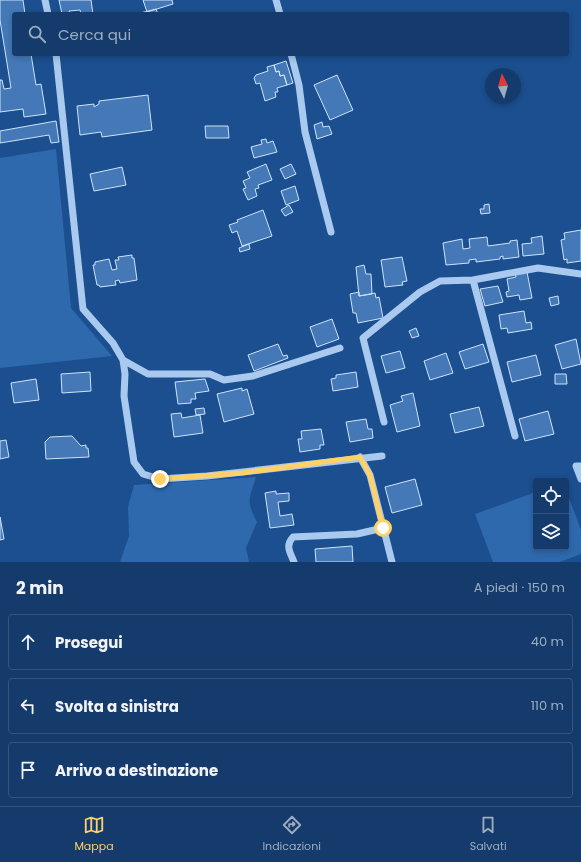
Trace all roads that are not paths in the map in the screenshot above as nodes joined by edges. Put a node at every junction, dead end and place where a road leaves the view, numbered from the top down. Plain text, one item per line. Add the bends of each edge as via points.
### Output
1 (45, 0) edge
2 (276, 0) edge
3 (48, 12) edge
4 (279, 12) edge
5 (56, 56) edge
6 (292, 56) edge
7 (331, 232) dead end
8 (581, 274) edge
9 (473, 280) junction
10 (340, 348) dead end
11 (123, 360) junction
12 (384, 422) dead end
13 (515, 436) dead end
14 (382, 456) dead end
15 (360, 457) junction
16 (578, 466) edge
17 (581, 479) edge
18 (383, 528) junction
19 (294, 562) edge
20 (392, 562) edge

1 - 3 street
2 - 4 street
5 - 11 street via 83,309 113,343
6 - 7 street via 299,85 305,132
8 - 9 street via 538,268
9 - 12 street via 440,281 420,292 363,338
9 - 13 street
10 - 11 street via 253,376 224,380 210,374 148,374
11 - 15 street via 124,396 134,462 144,474 160,479 207,476
14 - 15 street
15 - 18 street via 370,475
16 - 17 street
18 - 19 street via 357,534 293,537 288,543 288,548
18 - 20 street

